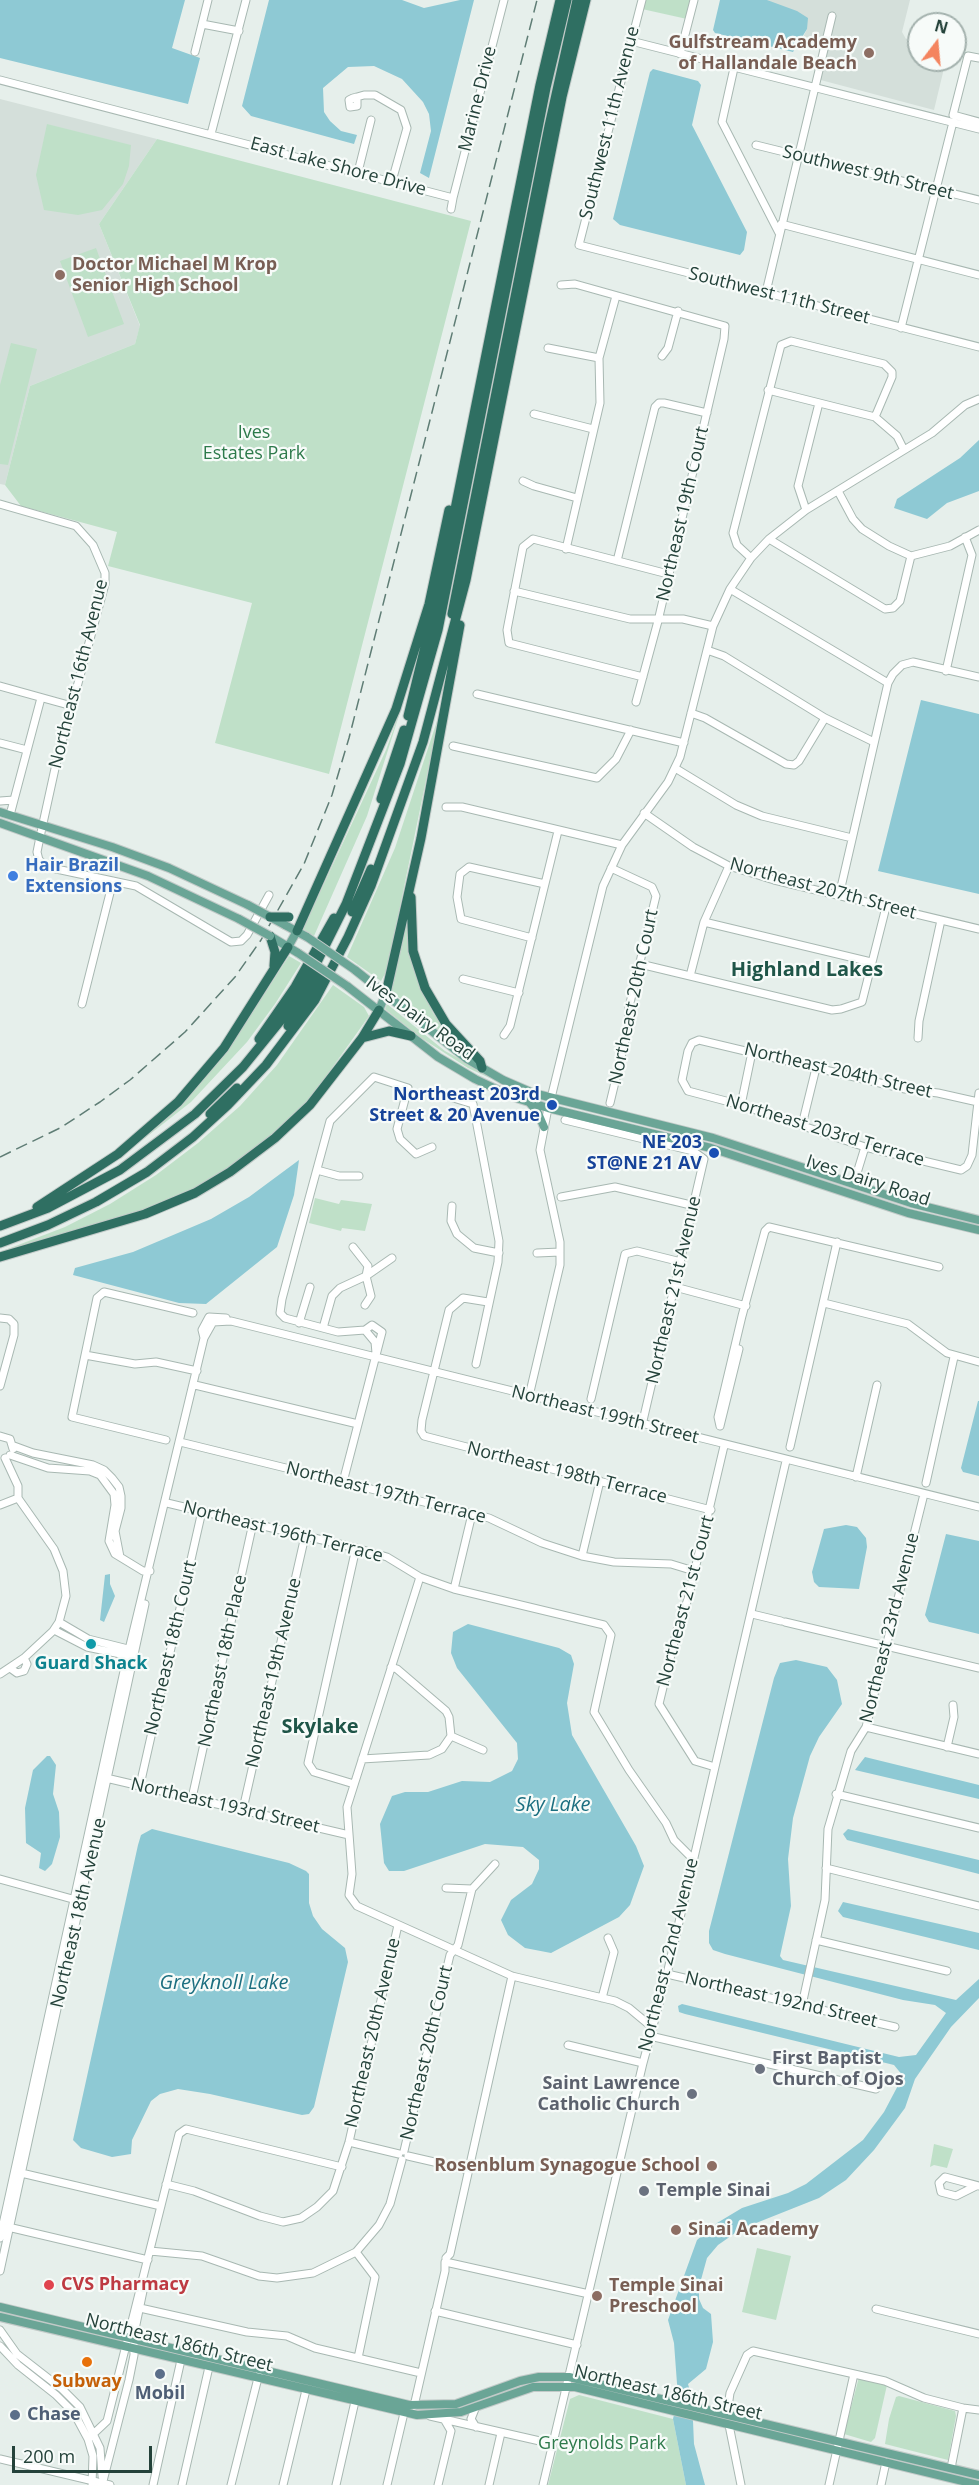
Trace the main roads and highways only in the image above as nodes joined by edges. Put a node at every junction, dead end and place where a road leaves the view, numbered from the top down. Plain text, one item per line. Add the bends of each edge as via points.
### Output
1 (560, 0) edge
2 (567, 0) edge
3 (577, 0) edge
4 (586, 0) edge
5 (461, 477) junction
6 (466, 580) junction
7 (0, 812) edge
8 (0, 823) edge
9 (411, 883) junction
10 (307, 906) junction
11 (270, 917) joint
12 (287, 921) junction
13 (297, 931) junction
14 (273, 942) junction
15 (288, 947) junction
16 (273, 971) junction
17 (386, 993) junction
18 (379, 1010) junction
19 (411, 1036) junction
20 (362, 1038) junction
21 (482, 1068) junction
22 (550, 1098) junction
23 (529, 1103) junction
24 (548, 1108) junction
25 (543, 1127) road end
26 (37, 1207) junction
27 (0, 1220) edge
28 (979, 1220) edge
29 (0, 1226) edge
30 (979, 1230) edge
31 (0, 1237) edge
32 (0, 1243) edge
33 (0, 1257) edge
34 (0, 2307) edge
35 (0, 2317) edge
36 (130, 2343) junction
37 (259, 2374) junction
38 (568, 2381) junction
39 (355, 2398) junction
40 (655, 2401) junction
41 (414, 2406) junction
42 (393, 2411) junction
43 (951, 2468) junction
44 (931, 2473) junction
45 (979, 2475) edge
46 (979, 2485) edge

1 - 5 highway
2 - 29 highway via 438,630 400,764 346,904 308,980 282,1020 243,1067 195,1114 120,1170 48,1208
3 - 31 highway via 546,137 452,615 401,790 342,936 282,1034 248,1077 202,1122 112,1187
4 - 6 highway via 556,130
5 - 10 highway via 451,501 429,604 396,709
5 - 26 highway via 440,589 408,717 360,857 334,918 295,987 255,1044 177,1123 130,1157
6 - 9 highway via 452,677
6 - 32 highway via 405,795 371,886 315,1000 258,1073 193,1137 147,1172 96,1202
7 - 11 main road, bridge via 169,868
8 - 14 main road, Ives Dairy Road, bridge via 148,876 239,919
9 - 17 highway
9 - 21 highway via 411,934 420,975 439,1014
10 - 12 highway
10 - 13 highway
11 - 12 highway, bridge
12 - 13 main road, Ives Dairy Road
13 - 15 main road
13 - 17 main road, Ives Dairy Road, bridge
14 - 15 main road, Ives Dairy Road
14 - 16 highway
15 - 16 highway
15 - 18 main road, Ives Dairy Road, bridge
16 - 26 highway via 224,1048 163,1117 118,1154
17 - 18 main road
17 - 21 main road, Ives Dairy Road
18 - 19 main road, Ives Dairy Road
18 - 20 highway
19 - 20 highway via 389,1031
19 - 23 main road, Ives Dairy Road via 458,1069
20 - 33 highway via 303,1112 262,1149 215,1181 145,1214
21 - 22 main road, Ives Dairy Road
22 - 24 main road
22 - 28 main road, Ives Dairy Road via 713,1138 911,1203
23 - 24 main road, Ives Dairy Road
23 - 25 main road
24 - 30 main road, Ives Dairy Road via 711,1148 908,1212
26 - 27 highway
34 - 36 main road, Northeast 186th Street
35 - 36 main road, Northeast 186th Street
36 - 37 main road, Northeast 186th Street
36 - 37 main road, Northeast 186th Street via 209,2367
37 - 39 main road, Northeast 186th Street
37 - 39 main road, Northeast 186th Street via 306,2390
38 - 40 main road, Northeast 186th Street
38 - 41 main road, Northeast 186th Street via 526,2379 456,2404
38 - 42 main road, Northeast 186th Street via 522,2390 475,2409 430,2416
39 - 41 main road, Northeast 186th Street
39 - 42 main road, Northeast 186th Street
40 - 43 main road, Northeast 186th Street via 694,2406
40 - 44 main road, Northeast 186th Street via 671,2410
41 - 42 main road
43 - 44 main road
43 - 45 main road, Northeast 186th Street
44 - 46 main road, Northeast 186th Street

